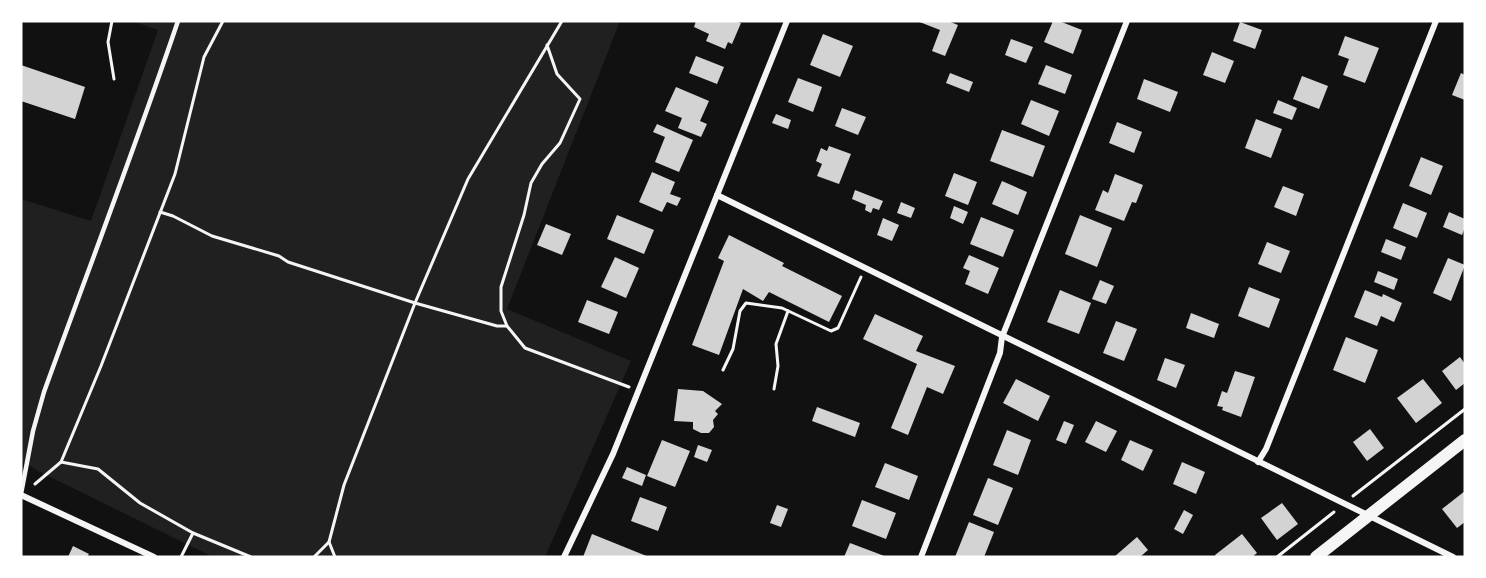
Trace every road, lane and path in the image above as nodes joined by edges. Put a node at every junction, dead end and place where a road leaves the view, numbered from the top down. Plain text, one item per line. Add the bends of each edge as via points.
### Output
1 (112, 21) edge
2 (178, 21) edge
3 (223, 21) edge
4 (562, 21) edge
5 (787, 21) edge
6 (1127, 21) edge
7 (1436, 21) edge
8 (547, 45) junction
9 (114, 79) dead end
10 (717, 195) junction
11 (160, 212) junction
12 (865, 269) junction
13 (415, 303) junction
14 (789, 311) junction
15 (507, 326) junction
16 (1002, 337) junction
17 (723, 370) dead end
18 (774, 389) dead end
19 (638, 390) junction
20 (1465, 409) edge
21 (1465, 440) edge
22 (61, 462) junction
23 (1258, 462) junction
24 (21, 495) edge
25 (1345, 503) junction
26 (1368, 516) junction
27 (193, 533) junction
28 (329, 542) junction
29 (154, 557) edge
30 (181, 557) edge
31 (251, 557) edge
32 (314, 557) edge
33 (334, 557) edge
34 (564, 557) edge
35 (921, 557) edge
36 (1277, 557) edge
37 (1316, 557) edge
38 (1453, 557) edge

1 - 9 path via 108,42
2 - 24 lane via 44,392
3 - 11 path via 204,57 175,174
4 - 8 path
5 - 10 street
6 - 16 street
7 - 23 street
8 - 13 path via 468,179
8 - 15 path via 557,74 580,99 560,143 531,183 501,287 501,311
10 - 12 street
10 - 19 street
11 - 13 path via 212,236
11 - 22 path
12 - 14 path via 838,328 831,331
12 - 16 street
13 - 15 path
13 - 28 path via 344,485
14 - 17 path via 746,303 740,311 733,349
14 - 18 path via 776,344
15 - 19 path via 525,348
16 - 23 street
16 - 35 street via 1000,353
19 - 34 street via 613,454
20 - 25 path
21 - 26 main road
22 - 24 path
22 - 27 path via 98,469 140,503
23 - 25 street
24 - 29 street
25 - 26 street
25 - 36 path
26 - 37 main road
26 - 38 street
27 - 30 path
27 - 31 path
28 - 32 path
28 - 33 path

